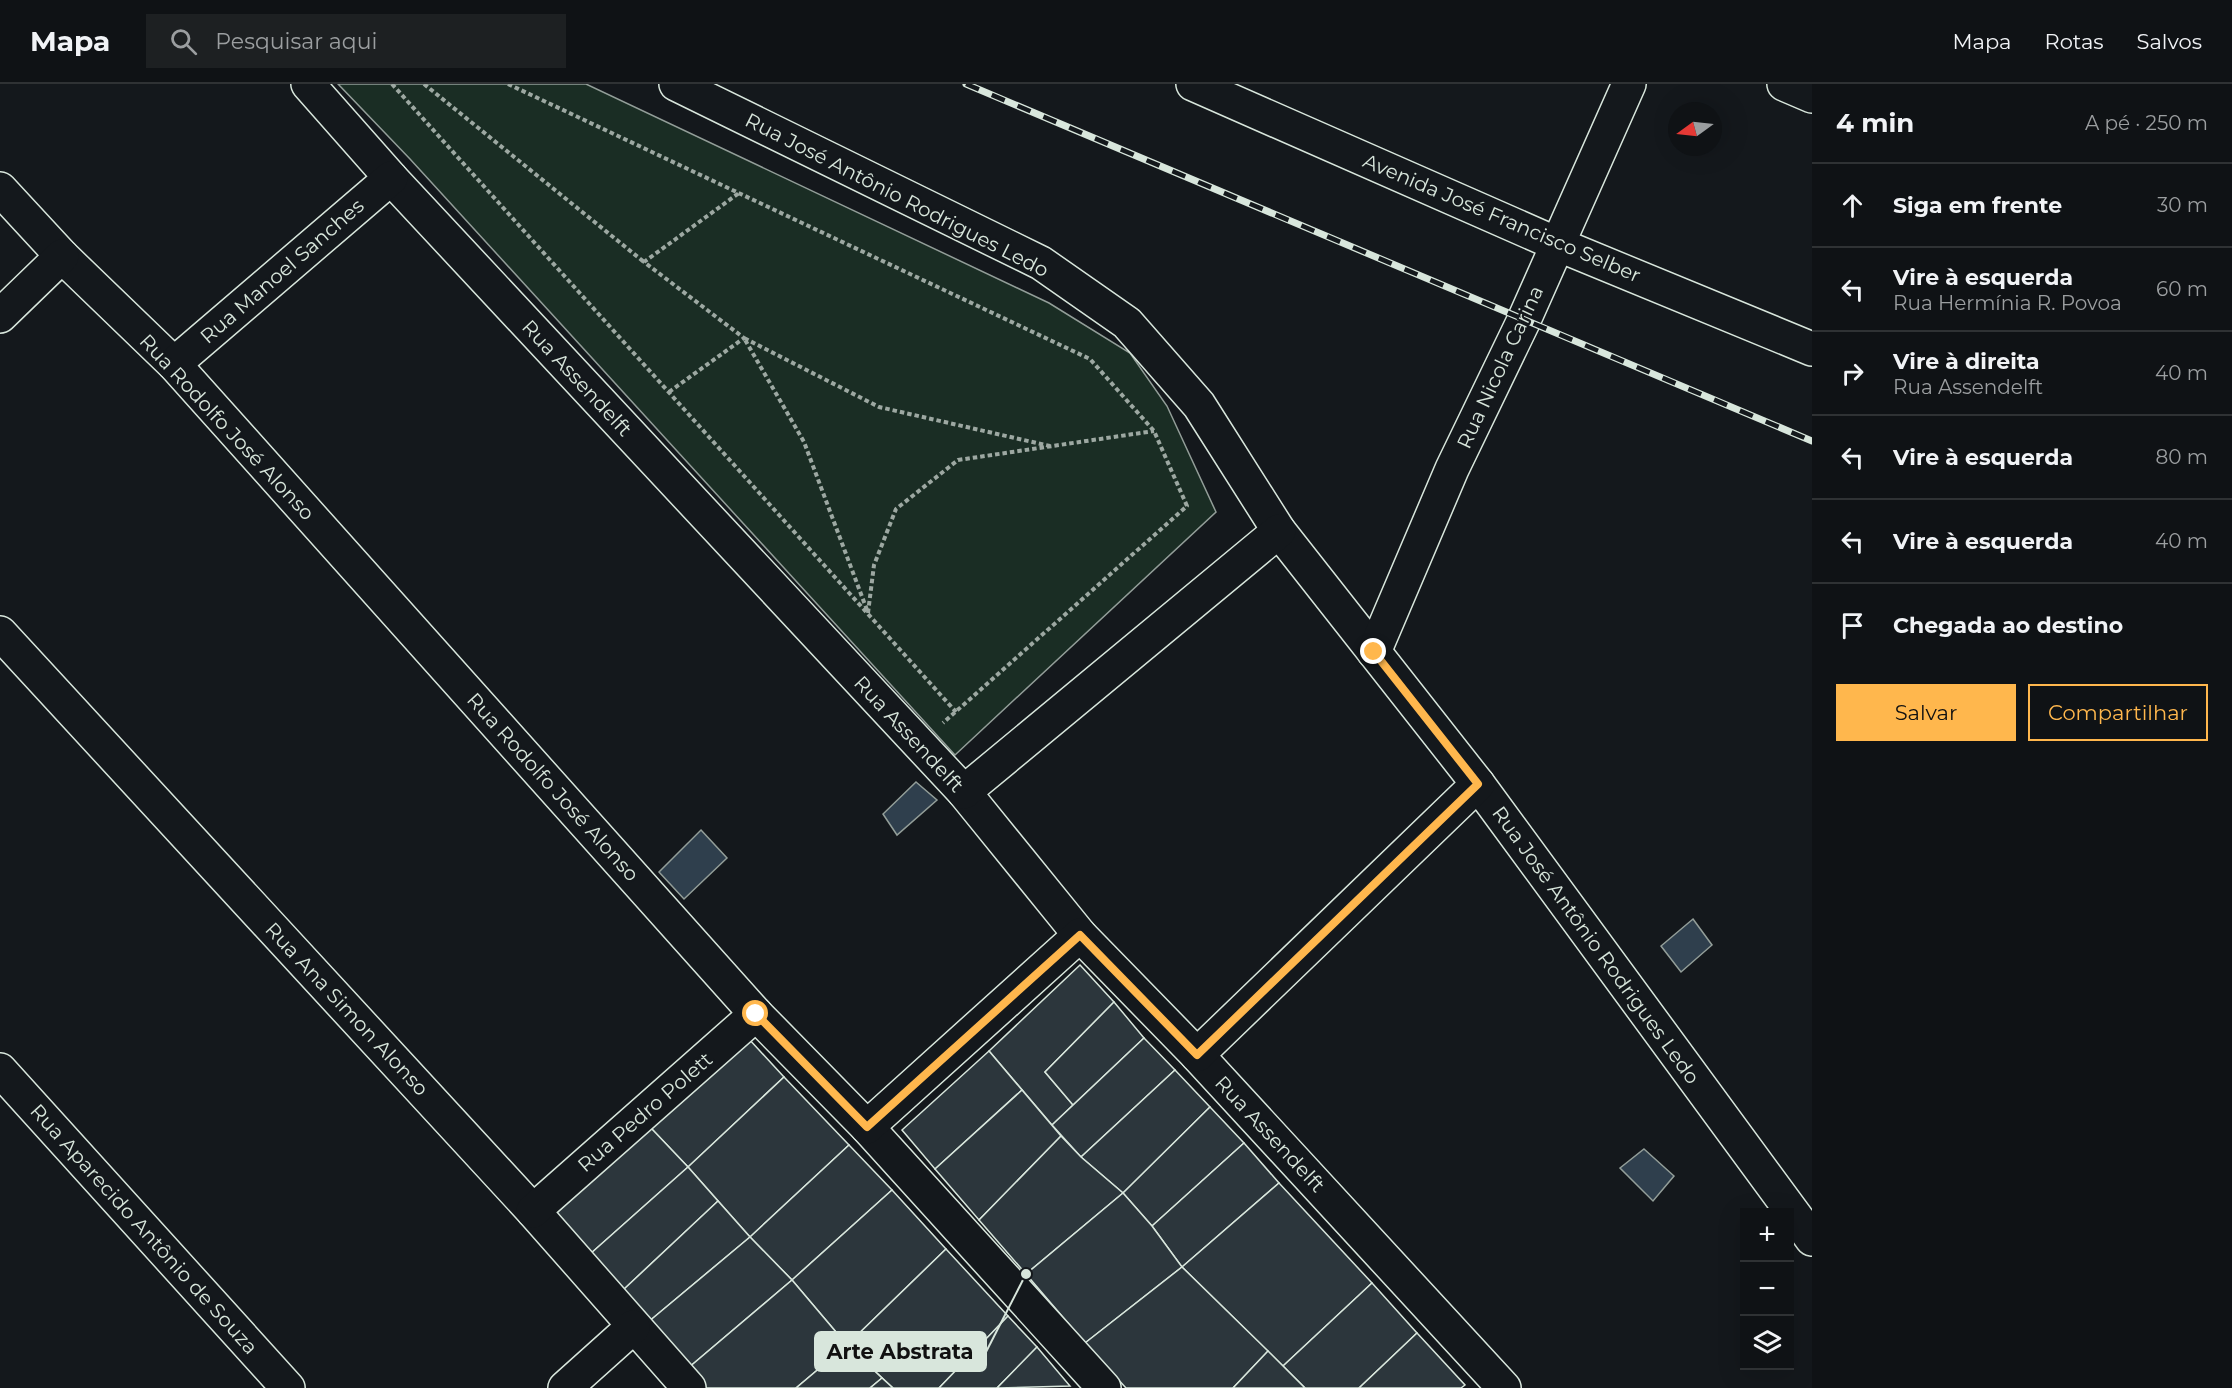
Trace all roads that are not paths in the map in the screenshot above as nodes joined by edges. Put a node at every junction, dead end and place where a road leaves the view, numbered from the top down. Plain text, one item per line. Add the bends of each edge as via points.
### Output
1 (308, 84) edge
2 (676, 84) edge
3 (1193, 84) edge
4 (1629, 84) edge
5 (1784, 84) edge
6 (1812, 96) edge
7 (391, 178) junction
8 (0, 189) edge
9 (1557, 244) junction
10 (62, 256) junction
11 (0, 316) edge
12 (1812, 349) edge
13 (174, 364) junction
14 (1279, 531) junction
15 (0, 633) edge
16 (1374, 652) junction
17 (1478, 784) junction
18 (964, 792) junction
19 (1080, 935) junction
20 (756, 1014) junction
21 (1197, 1055) junction
22 (0, 1070) edge
23 (867, 1127) junction
24 (533, 1211) junction
25 (1811, 1235) edge
26 (633, 1327) junction
27 (288, 1388) edge
28 (565, 1388) edge
29 (690, 1388) edge
30 (1104, 1388) edge
31 (1504, 1388) edge

1 - 7 street, Rua Assendelft
2 - 14 street, Rua José Antônio Rodrigues Ledo via 1041,264 1127,323 1199,405
3 - 9 street, Avenida José Francisco Selber
4 - 9 street, Rua Nicola Carina
5 - 6 street
7 - 13 street, Rua Manoel Sanches
7 - 18 street, Rua Assendelft
8 - 10 street, Rua Rodolfo José Alonso
9 - 12 street, Avenida José Francisco Selber
9 - 16 street, Rua Nicola Carina via 1452,469
10 - 11 street
10 - 13 street, Rua Rodolfo José Alonso
13 - 20 street, Rua Rodolfo José Alonso
14 - 16 street, Rua José Antônio Rodrigues Ledo
14 - 18 street
15 - 24 street, Rua Ana Simon Alonso
16 - 17 street, Rua José Antônio Rodrigues Ledo
17 - 21 street
17 - 25 street, Rua José Antônio Rodrigues Ledo
18 - 19 street, Rua Assendelft
19 - 21 street, Rua Assendelft
19 - 23 street
20 - 23 street, Rua Rodolfo José Alonso
20 - 24 street, Rua Pedro Polett
21 - 31 street, Rua Assendelft
22 - 27 street, Rua Aparecido Antônio de Souza
23 - 30 street, Rua Rodolfo José Alonso
24 - 26 street, Rua Ana Simon Alonso
26 - 28 street
26 - 29 street, Rua Ana Simon Alonso

